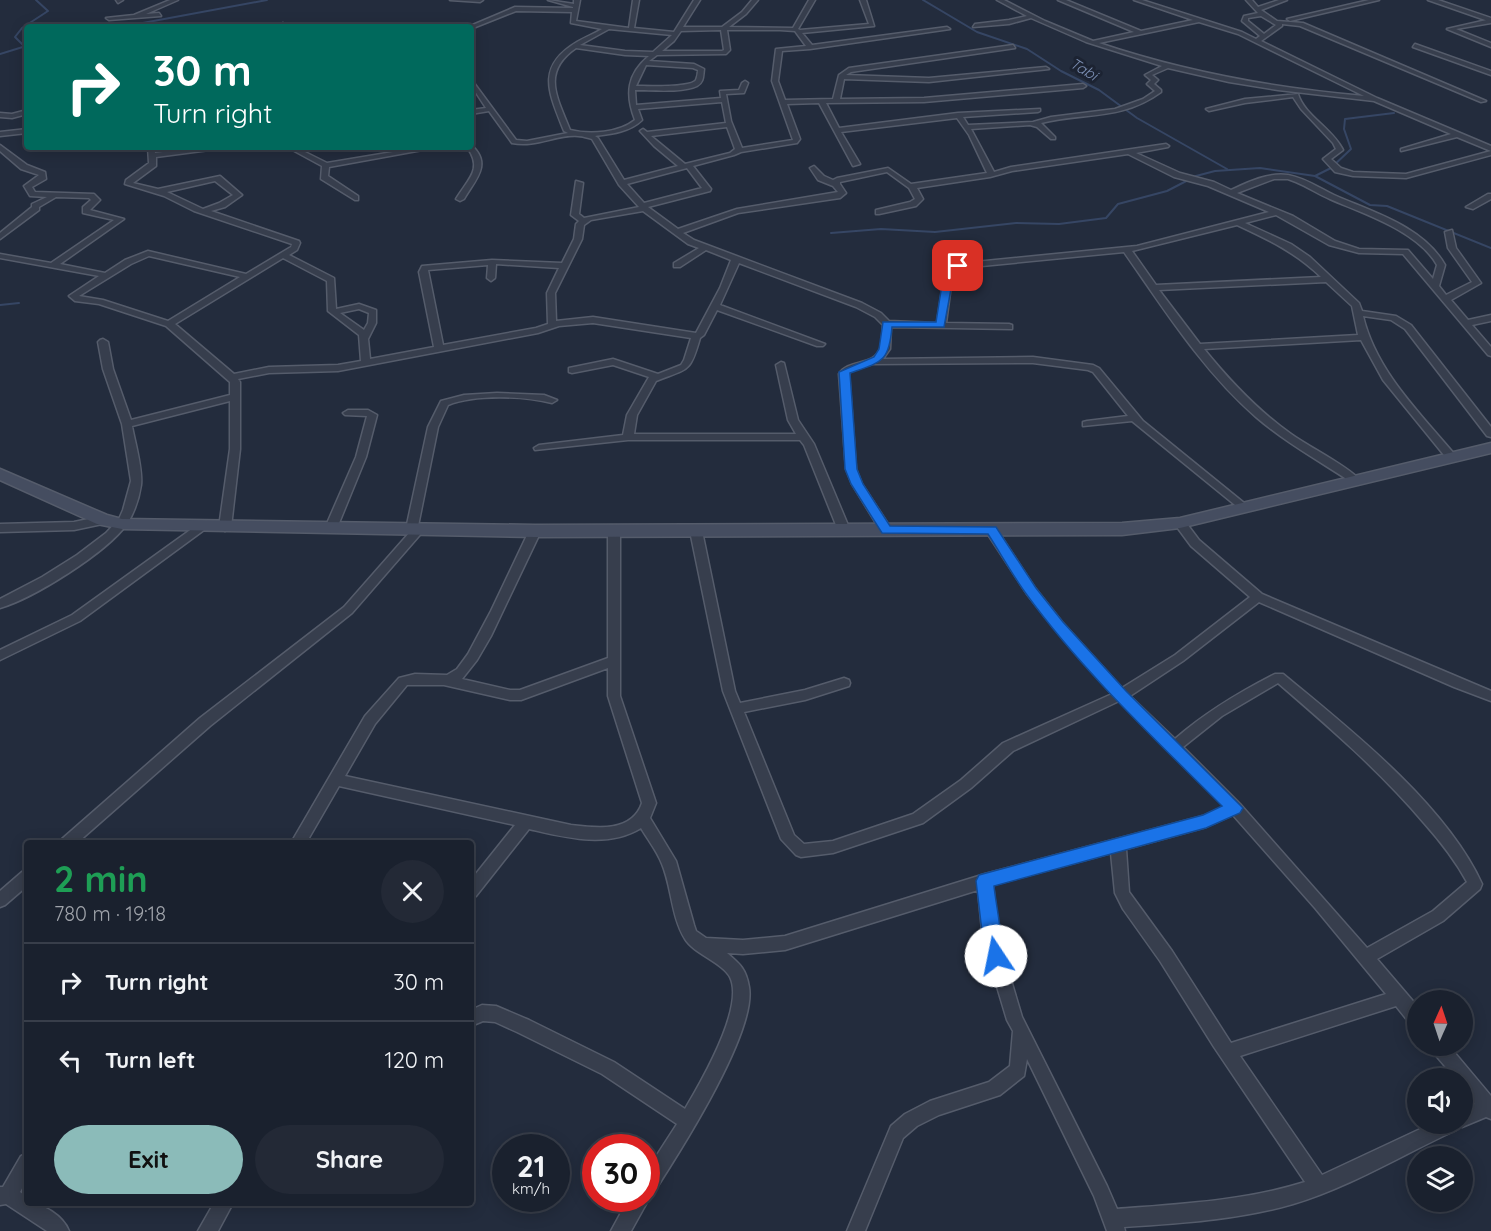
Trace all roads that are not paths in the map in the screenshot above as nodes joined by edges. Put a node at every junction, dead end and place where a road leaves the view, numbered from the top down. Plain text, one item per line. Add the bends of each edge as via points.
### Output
1 (175, 0) edge
2 (453, 0) edge
3 (480, 0) edge
4 (551, 0) edge
5 (636, 0) edge
6 (697, 0) edge
7 (755, 0) edge
8 (812, 0) edge
9 (863, 0) edge
10 (1000, 0) edge
11 (1061, 0) edge
12 (1137, 0) edge
13 (1284, 0) edge
14 (1376, 0) edge
15 (1431, 0) edge
16 (576, 5) edge
17 (1255, 7) edge
18 (159, 15) dead end
19 (1034, 16) junction
20 (135, 17) junction
21 (109, 18) dead end
22 (1201, 20) junction
23 (1491, 20) edge
24 (1277, 22) junction
25 (474, 26) edge
26 (975, 26) dead end
27 (606, 27) junction
28 (724, 28) junction
29 (947, 29) dead end
30 (631, 30) junction
31 (796, 30) junction
32 (677, 32) junction
33 (1139, 32) junction
34 (1260, 39) junction
35 (1092, 43) junction
36 (1491, 45) edge
37 (575, 46) junction
38 (1415, 46) dead end
39 (810, 47) junction
40 (1013, 47) dead end
41 (655, 53) junction
42 (644, 63) junction
43 (1167, 66) junction
44 (1046, 69) dead end
45 (1491, 73) edge
46 (842, 76) junction
47 (745, 83) dead end
48 (474, 85) edge
49 (1083, 86) dead end
50 (632, 88) junction
51 (1316, 93) junction
52 (1296, 96) junction
53 (955, 97) junction
54 (1375, 99) junction
55 (1491, 99) edge
56 (725, 100) junction
57 (821, 101) junction
58 (1483, 101) junction
59 (785, 102) junction
60 (836, 102) junction
61 (1475, 104) dead end
62 (634, 107) junction
63 (490, 109) junction
64 (1209, 109) dead end
65 (1038, 110) dead end
66 (474, 112) edge
67 (1012, 112) junction
68 (24, 113) edge
69 (0, 115) edge
70 (962, 115) junction
71 (636, 123) junction
72 (1033, 123) junction
73 (729, 125) junction
74 (967, 127) junction
75 (837, 130) junction
76 (24, 131) edge
77 (0, 134) edge
78 (575, 134) junction
79 (646, 134) junction
80 (586, 135) junction
81 (1456, 135) junction
82 (1053, 138) dead end
83 (1166, 146) dead end
84 (0, 147) edge
85 (177, 150) edge
86 (296, 150) edge
87 (418, 150) edge
88 (472, 150) edge
89 (740, 150) junction
90 (1402, 150) dead end
91 (1491, 151) edge
92 (151, 152) edge
93 (1131, 153) junction
94 (856, 164) dead end
95 (326, 165) junction
96 (685, 165) junction
97 (814, 168) dead end
98 (992, 174) junction
99 (579, 183) dead end
100 (621, 183) junction
101 (836, 184) junction
102 (912, 186) junction
103 (156, 192) junction
104 (1231, 193) junction
105 (33, 194) junction
106 (55, 194) junction
107 (1491, 196) edge
108 (355, 198) dead end
109 (460, 199) dead end
110 (35, 206) junction
111 (644, 207) junction
112 (1470, 207) dead end
113 (203, 211) junction
114 (879, 212) dead end
115 (1277, 212) junction
116 (584, 221) junction
117 (1237, 222) junction
118 (0, 226) edge
119 (14, 226) junction
120 (677, 232) junction
121 (1449, 232) dead end
122 (0, 237) edge
123 (705, 247) junction
124 (1127, 250) junction
125 (283, 255) junction
126 (0, 256) edge
127 (736, 258) junction
128 (492, 262) junction
129 (677, 265) dead end
130 (52, 266) junction
131 (564, 266) junction
132 (105, 274) junction
133 (249, 276) junction
134 (491, 278) dead end
135 (1329, 279) junction
136 (1435, 286) junction
137 (1154, 288) junction
138 (1446, 299) junction
139 (715, 306) junction
140 (333, 312) junction
141 (1359, 313) junction
142 (1491, 318) edge
143 (1467, 323) junction
144 (169, 324) junction
145 (552, 324) junction
146 (887, 324) junction
147 (941, 325) junction
148 (1009, 327) dead end
149 (696, 336) junction
150 (365, 337) junction
151 (1364, 337) junction
152 (103, 342) dead end
153 (819, 344) dead end
154 (1198, 347) junction
155 (439, 348) junction
156 (1491, 353) edge
157 (366, 362) junction
158 (875, 362) junction
159 (781, 365) dead end
160 (572, 370) dead end
161 (656, 376) junction
162 (232, 377) junction
163 (235, 397) junction
164 (552, 400) dead end
165 (348, 413) dead end
166 (1135, 418) junction
167 (126, 424) junction
168 (1087, 424) dead end
169 (1491, 434) edge
170 (628, 437) junction
171 (803, 437) junction
172 (539, 448) dead end
173 (1491, 448) edge
174 (1452, 458) junction
175 (0, 474) edge
176 (1355, 480) junction
177 (1244, 507) junction
178 (103, 520) junction
179 (1180, 523) junction
180 (122, 524) junction
181 (200, 527) junction
182 (225, 527) junction
183 (0, 528) edge
184 (331, 528) junction
185 (416, 529) junction
186 (844, 530) junction
187 (886, 530) junction
188 (991, 530) junction
189 (535, 531) junction
190 (615, 531) junction
191 (696, 531) junction
192 (1258, 597) junction
193 (0, 604) edge
194 (0, 655) edge
195 (614, 661) junction
196 (440, 679) junction
197 (844, 683) dead end
198 (1121, 695) junction
199 (1491, 696) edge
200 (736, 709) junction
201 (1173, 747) junction
202 (334, 780) junction
203 (1234, 808) junction
204 (643, 819) junction
205 (526, 822) junction
206 (70, 840) edge
207 (300, 840) edge
208 (1118, 845) junction
209 (24, 880) edge
210 (985, 881) junction
211 (474, 887) edge
212 (0, 900) edge
213 (701, 945) junction
214 (1365, 957) junction
215 (1398, 998) junction
216 (1407, 1008) edge
217 (474, 1016) edge
218 (1021, 1030) junction
219 (1228, 1052) junction
220 (1447, 1056) edge
221 (1490, 1108) edge
222 (1473, 1114) edge
223 (688, 1121) junction
224 (1429, 1134) edge
225 (24, 1166) edge
226 (660, 1166) edge
227 (1318, 1186) junction
228 (4, 1195) edge
229 (222, 1206) edge
230 (632, 1212) edge
231 (1114, 1225) edge
232 (60, 1231) edge
233 (207, 1231) edge
234 (620, 1231) edge
235 (856, 1231) edge

1 - 20 street
2 - 3 street
4 - 16 street
5 - 30 street
6 - 32 street
7 - 28 street
8 - 31 street
9 - 31 street via 872,26
10 - 19 street
11 - 33 street
12 - 22 street
13 - 17 street
14 - 24 street
15 - 23 street
16 - 25 street via 515,9
16 - 27 street via 572,19 575,24
17 - 24 street
17 - 34 street via 1245,21
18 - 20 street
19 - 26 street
19 - 35 street
20 - 21 street
22 - 33 street
22 - 34 street
23 - 36 street via 1450,28
24 - 34 street via 1280,26
24 - 58 street via 1301,24
27 - 30 street
27 - 37 street
28 - 31 street
28 - 32 street
28 - 41 street via 724,52
29 - 39 street
30 - 32 street
31 - 39 street
32 - 41 street
33 - 35 street
34 - 54 street
35 - 43 street
37 - 41 street
37 - 78 street via 559,58 550,78 567,131
38 - 45 street
39 - 59 street via 778,51 775,81
40 - 46 street via 868,66 849,70
41 - 42 street
42 - 50 street
42 - 50 street via 694,66 701,69 700,79 684,87
43 - 51 street
43 - 72 street via 1148,75 1155,80 1150,84 1159,91 1129,108
44 - 46 street via 929,80
46 - 60 street
47 - 56 street via 742,92 722,92
48 - 63 street
49 - 53 street
50 - 62 street
51 - 52 street
51 - 54 street
52 - 64 street
52 - 91 street via 1336,142 1340,150 1327,159 1338,170 1353,174 1414,175
53 - 60 street
53 - 70 street
54 - 81 street
55 - 58 street
56 - 62 street
56 - 73 street
57 - 59 street
57 - 60 street
57 - 75 street
58 - 61 street
59 - 89 street via 796,141
62 - 71 street via 639,120
63 - 66 street
63 - 78 street via 514,142
65 - 67 street
67 - 70 street
67 - 72 street via 1020,120
68 - 69 street
70 - 74 street
70 - 75 street
71 - 79 street
71 - 80 street
72 - 74 street
72 - 82 street
73 - 79 street
73 - 89 street
74 - 98 street
75 - 94 street
76 - 77 street
78 - 80 street
79 - 96 street via 665,153
80 - 100 street via 595,138
81 - 90 street
81 - 91 street
83 - 93 street
84 - 105 street via 24,167 42,174 28,186
85 - 92 street
86 - 95 street
87 - 95 street
88 - 109 street via 479,168
89 - 96 street
92 - 103 street via 153,164 129,184
93 - 98 street
93 - 104 street via 1177,175
95 - 108 street via 324,177
96 - 100 street
96 - 111 street via 707,189
97 - 101 street via 821,178
98 - 102 street
99 - 116 street via 575,215
100 - 111 street
101 - 102 street via 839,178 883,170
101 - 120 street via 842,193 837,196 737,211
102 - 114 street via 919,199 914,204
103 - 113 street
103 - 113 street via 217,178 238,195
104 - 115 street
104 - 136 street via 1282,177 1309,185 1424,244 1441,265
105 - 106 street
105 - 110 street via 31,202
106 - 110 street
106 - 130 street via 90,196 96,200 86,211 120,219
107 - 112 street
110 - 119 street
111 - 116 street
111 - 120 street
113 - 125 street via 296,243
115 - 117 street
115 - 136 street via 1345,248 1405,252
116 - 131 street
117 - 124 street
117 - 135 street via 1288,246
118 - 119 street
119 - 122 street
120 - 123 street
121 - 138 street via 1453,252 1477,283
123 - 127 street
123 - 129 street
124 - 137 street
124 - 147 street via 958,266 948,278
125 - 133 street
125 - 140 street via 331,280
126 - 130 street
127 - 139 street via 729,283
127 - 146 street via 859,305
128 - 131 street
128 - 134 street
128 - 155 street via 424,270
130 - 132 street
131 - 145 street via 551,293
132 - 133 street via 148,253
132 - 144 street via 73,298 100,302
133 - 144 street
135 - 137 street
135 - 141 street via 1356,305
136 - 138 street
137 - 154 street
138 - 143 street
139 - 149 street
139 - 153 street
140 - 150 street
140 - 150 street via 353,307 373,312
141 - 151 street
141 - 169 street via 1393,318 1408,327
142 - 143 street
143 - 156 street
144 - 162 street
145 - 149 street via 593,320
145 - 155 street
146 - 147 street
146 - 158 street via 885,349
147 - 148 street
149 - 161 street via 684,367
150 - 157 street
151 - 154 street
151 - 174 street via 1386,378
152 - 167 street
154 - 176 street via 1248,405
155 - 157 street
157 - 162 street via 322,370 269,370
158 - 166 street via 1033,360 1081,364 1096,370
158 - 187 street via 847,369 844,385 851,469
159 - 171 street via 793,420
160 - 161 street via 613,362
161 - 170 street via 632,415
162 - 163 street
163 - 167 street
163 - 182 street via 235,449
164 - 185 street via 511,396 444,403 432,427
165 - 184 street via 372,415 361,457
166 - 168 street
166 - 177 street
167 - 180 street via 136,481
170 - 171 street
170 - 172 street
171 - 186 street
173 - 174 main road
174 - 176 main road
175 - 178 main road
176 - 177 main road
177 - 179 main road
178 - 180 main road
178 - 183 street via 74,526
179 - 188 main road via 1122,529
179 - 192 street via 1195,543
180 - 181 main road
180 - 193 street via 34,587
181 - 182 main road
181 - 194 street via 76,618
182 - 184 main road
184 - 185 main road
185 - 189 main road
185 - 206 street via 348,610 205,722
186 - 187 main road
186 - 191 main road
187 - 188 main road
188 - 198 street via 1031,591
189 - 190 main road
189 - 196 street via 483,638 457,677
190 - 191 main road
190 - 195 street
191 - 200 street via 729,692
192 - 198 street via 1179,658
192 - 199 street
195 - 196 street via 521,695
195 - 204 street via 614,696 649,803
196 - 202 street via 403,681 370,720
197 - 200 street
198 - 200 street via 1008,747 918,819 811,851 797,849 788,839
198 - 201 street
201 - 203 street
201 - 214 street via 1237,699 1279,677 1415,800 1463,860 1475,884 1438,916
202 - 205 street
202 - 207 street
203 - 208 street via 1206,821
203 - 214 street
204 - 205 street via 626,830 607,834
204 - 213 street via 669,861 686,925
205 - 211 street
208 - 210 street
208 - 219 street via 1122,894
209 - 212 street
210 - 213 street via 785,943
210 - 218 street via 991,940
213 - 223 street via 736,970 742,992 733,1036
214 - 215 street
215 - 216 street
215 - 219 street
217 - 223 street via 496,1014 523,1026 608,1068
218 - 231 street
218 - 235 street via 1018,1070 1001,1084 936,1107 910,1120 897,1132
219 - 227 street
220 - 221 street
221 - 222 street
223 - 226 street
224 - 227 street
225 - 228 street
227 - 231 street via 1248,1207
228 - 232 street
229 - 233 street
230 - 234 street

